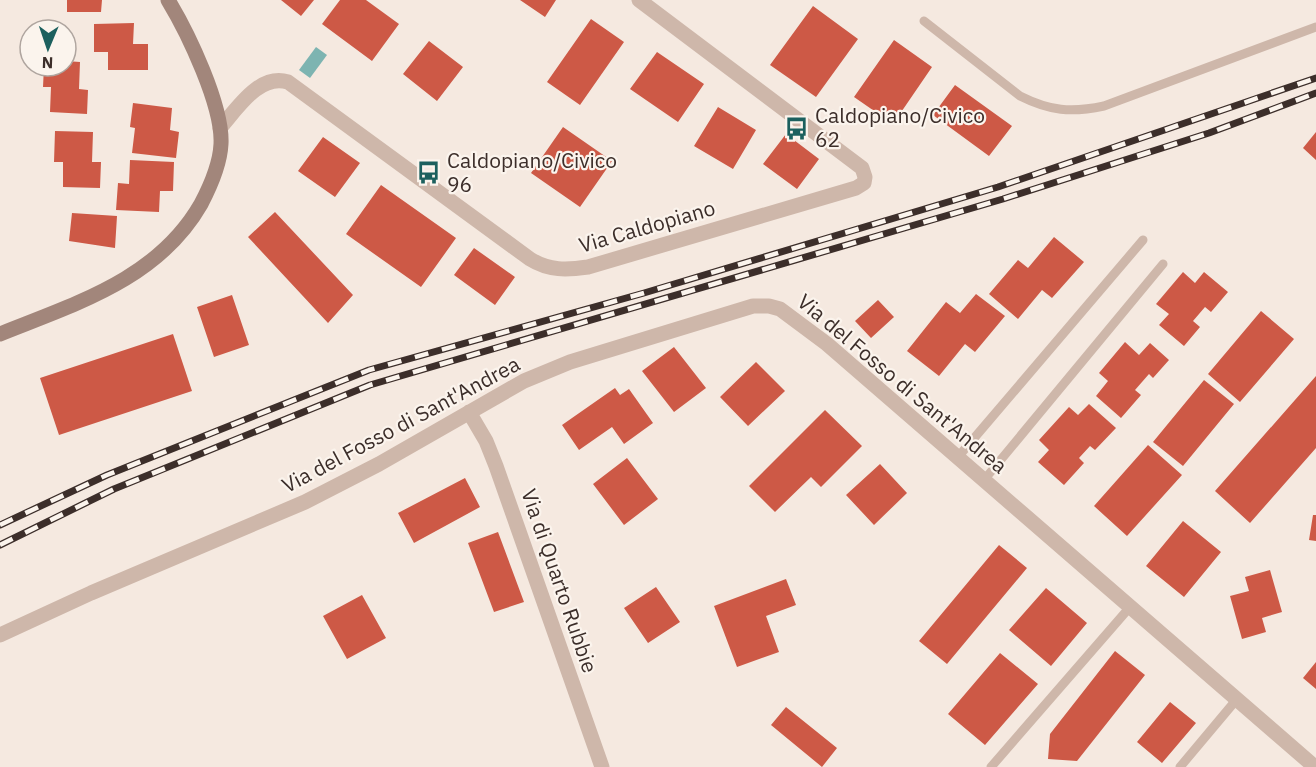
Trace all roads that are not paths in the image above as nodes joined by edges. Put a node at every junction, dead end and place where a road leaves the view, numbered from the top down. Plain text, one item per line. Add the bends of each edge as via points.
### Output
1 (168, 0) edge
2 (639, 0) edge
3 (924, 21) dead end
4 (1316, 27) edge
5 (220, 128) junction
6 (1143, 240) dead end
7 (1163, 264) dead end
8 (0, 334) edge
9 (469, 412) junction
10 (958, 457) junction
11 (984, 480) junction
12 (1130, 607) junction
13 (0, 635) edge
14 (1237, 699) junction
15 (602, 767) edge
16 (991, 767) edge
17 (1180, 767) edge
18 (1315, 767) edge

1 - 5 main road via 191,43
2 - 5 street, Via Caldopiano via 862,168 864,183 588,267 559,270 530,259 288,82 276,79 262,85
3 - 4 lane via 1020,96 1037,105 1072,111 1104,106
5 - 8 main road via 220,158 206,196 185,230 161,254 102,292
6 - 10 lane
7 - 11 lane
9 - 10 street, Via del Fosso di Sant'Andrea via 524,381 570,362 743,308 769,306 784,311 811,330
9 - 13 street, Via del Fosso di Sant'Andrea via 305,502
9 - 15 street, Via di Quarto Rubbie via 496,466
10 - 11 street, Via del Fosso di Sant'Andrea
11 - 12 street, Via del Fosso di Sant'Andrea
12 - 14 street, Via del Fosso di Sant'Andrea
12 - 16 lane
14 - 17 lane
14 - 18 street, Via del Fosso di Sant'Andrea

